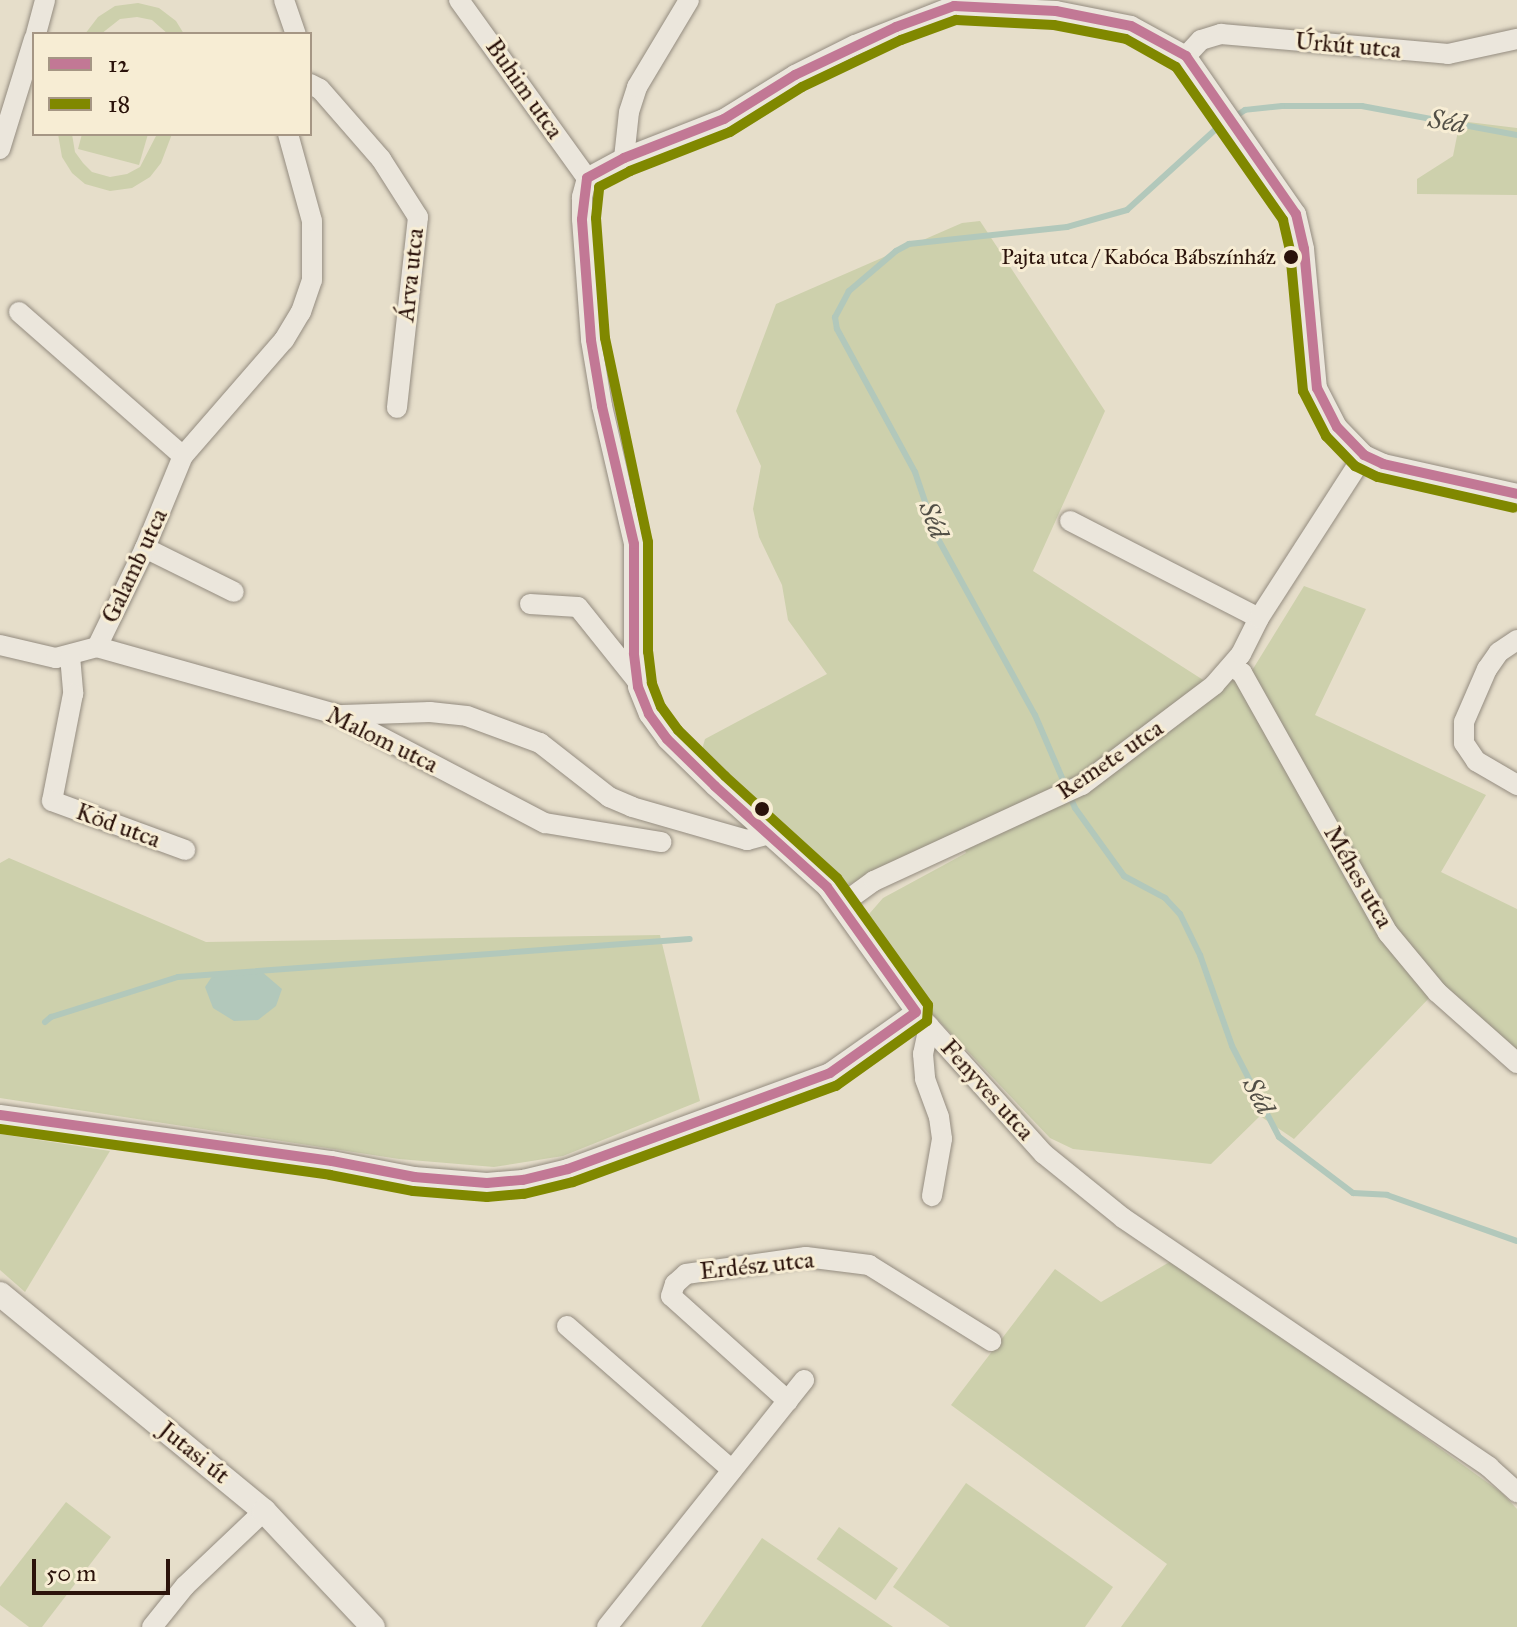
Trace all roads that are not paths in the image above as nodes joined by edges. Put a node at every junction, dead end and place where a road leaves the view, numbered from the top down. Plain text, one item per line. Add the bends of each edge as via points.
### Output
1 (45, 0) edge
2 (284, 0) edge
3 (459, 0) edge
4 (689, 0) edge
5 (953, 3) edge
6 (36, 32) edge
7 (295, 32) edge
8 (1517, 39) edge
9 (32, 47) edge
10 (1186, 56) junction
11 (312, 85) edge
12 (289, 136) edge
13 (0, 149) edge
14 (624, 158) junction
15 (587, 178) junction
16 (19, 312) dead end
17 (397, 408) dead end
18 (1364, 455) junction
19 (183, 456) junction
20 (1516, 492) edge
21 (1070, 521) dead end
22 (145, 548) junction
23 (234, 592) dead end
24 (530, 604) dead end
25 (1259, 618) junction
26 (1517, 640) edge
27 (0, 645) edge
28 (97, 647) junction
29 (70, 656) junction
30 (1232, 667) junction
31 (638, 682) junction
32 (339, 715) junction
33 (1517, 785) edge
34 (770, 834) junction
35 (661, 842) dead end
36 (185, 850) dead end
37 (842, 904) junction
38 (922, 1019) junction
39 (1517, 1063) edge
40 (0, 1115) edge
41 (932, 1196) dead end
42 (0, 1294) edge
43 (567, 1326) dead end
44 (991, 1341) dead end
45 (804, 1380) dead end
46 (788, 1401) junction
47 (732, 1470) junction
48 (1517, 1492) edge
49 (264, 1511) junction
50 (152, 1627) edge
51 (373, 1627) edge
52 (607, 1627) edge

1 - 6 street
2 - 7 street
3 - 15 street, Buhim utca
4 - 14 street via 637,87
5 - 10 street via 1056,11 1131,26
5 - 14 street via 855,45 694,133
8 - 10 street, Úrkút utca via 1448,54 1221,34 1201,40
9 - 13 street
10 - 18 street via 1296,214 1317,388 1337,427
11 - 17 street, Árva utca via 381,159 418,217
12 - 19 street, Galamb utca via 312,221 312,280 284,340
14 - 15 street
15 - 31 street, Fenyves utca via 582,219 591,340 634,544
16 - 19 street
18 - 20 street via 1402,470
18 - 25 street, Remete utca
19 - 22 street, Galamb utca
21 - 25 street
22 - 23 street
22 - 28 street, Galamb utca
24 - 31 street via 578,607
25 - 30 street, Remete utca
26 - 33 street via 1499,652 1464,722 1464,743 1476,761
27 - 29 street via 56,658
28 - 29 street, Galamb utca
28 - 32 street, Malom utca
29 - 36 street, Köd utca via 73,694 52,801
30 - 37 street, Remete utca via 1082,785 874,881
30 - 39 street, Méhes utca via 1242,673 1388,933 1437,992
31 - 34 street, Fenyves utca via 649,714 667,739
32 - 34 street via 467,716 540,743 609,797 632,807 747,840
32 - 35 street, Malom utca via 545,823
34 - 37 street, Fenyves utca
37 - 38 street, Fenyves utca
38 - 40 street via 830,1073 568,1169 523,1180 414,1177
38 - 41 street via 925,1079 942,1139
38 - 48 street, Fenyves utca via 1044,1154 1090,1193 1489,1467
42 - 49 street, Jutasi út
43 - 47 street
44 - 46 street, Erdész utca via 869,1265 806,1257 686,1274 671,1296
45 - 46 street
46 - 47 street
47 - 52 street
49 - 50 street via 185,1586
49 - 51 street, Jutasi út

